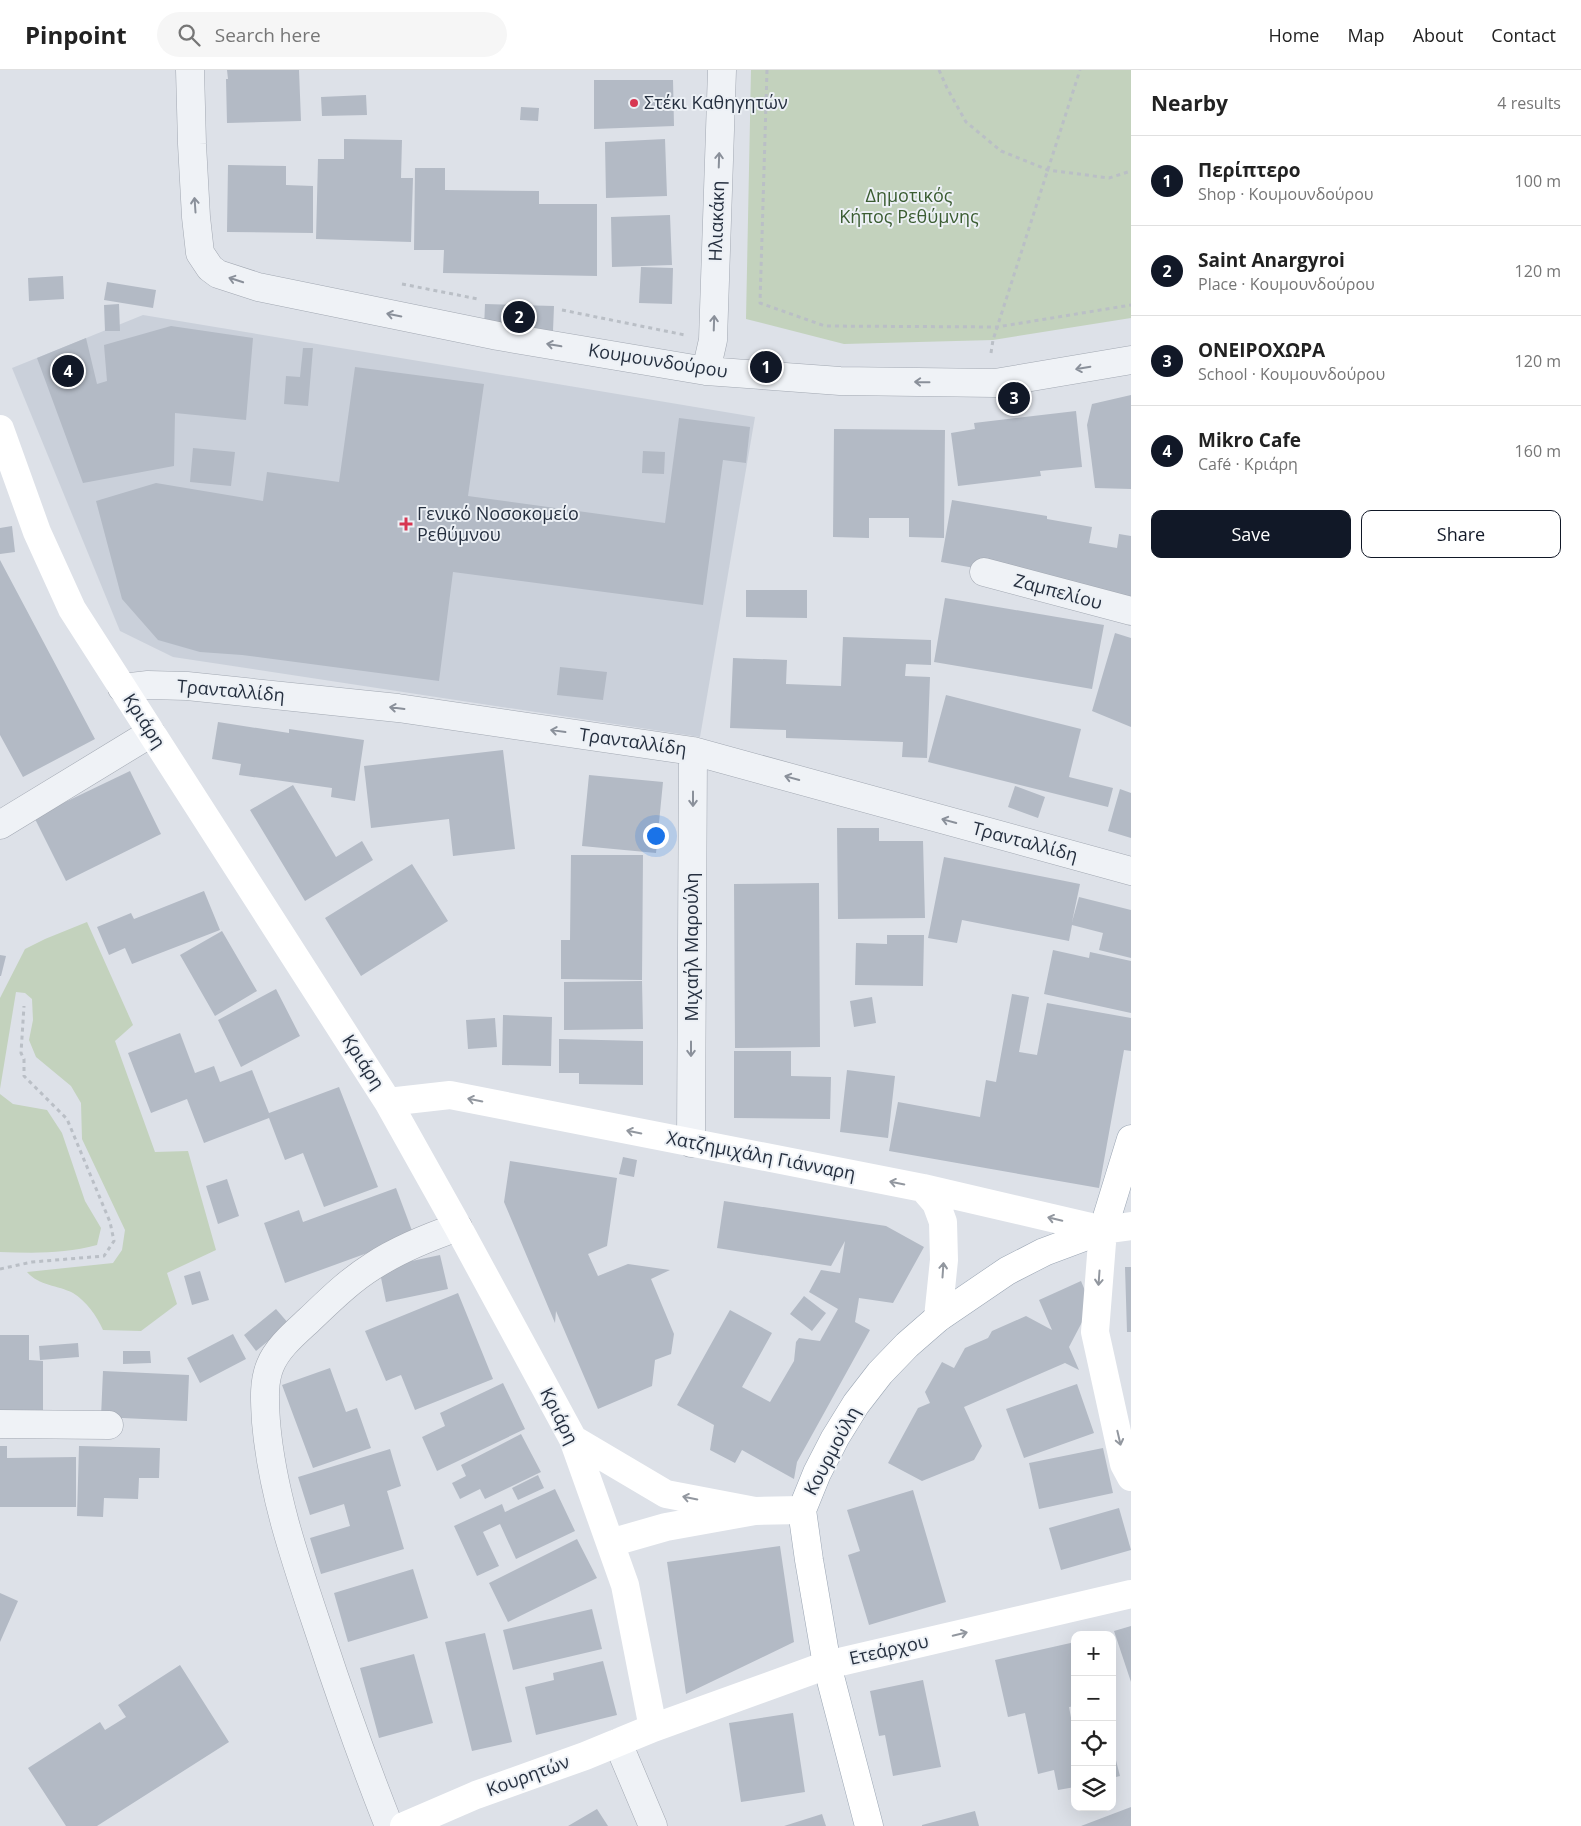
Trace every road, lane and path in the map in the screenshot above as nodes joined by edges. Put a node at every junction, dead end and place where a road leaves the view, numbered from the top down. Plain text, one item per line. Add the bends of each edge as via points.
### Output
1 (190, 70) edge
2 (722, 70) edge
3 (767, 70) edge
4 (939, 70) edge
5 (1080, 70) edge
6 (1048, 170) junction
7 (1131, 171) edge
8 (1131, 305) edge
9 (562, 310) dead end
10 (997, 327) junction
11 (686, 335) dead end
12 (991, 354) dead end
13 (1131, 360) edge
14 (706, 371) junction
15 (0, 429) edge
16 (984, 572) dead end
17 (1131, 611) edge
18 (122, 688) junction
19 (151, 733) junction
20 (693, 751) junction
21 (0, 825) edge
22 (1131, 871) edge
23 (24, 1006) dead end
24 (388, 1102) junction
25 (1131, 1139) edge
26 (691, 1143) junction
27 (923, 1188) junction
28 (1131, 1226) edge
29 (458, 1227) junction
30 (1103, 1230) junction
31 (0, 1270) edge
32 (938, 1318) junction
33 (0, 1424) edge
34 (109, 1425) dead end
35 (573, 1440) junction
36 (1131, 1477) edge
37 (755, 1510) junction
38 (802, 1510) junction
39 (610, 1543) junction
40 (1131, 1594) edge
41 (828, 1665) junction
42 (653, 1728) junction
43 (618, 1743) junction
44 (389, 1826) edge
45 (404, 1826) edge
46 (653, 1826) edge
47 (869, 1826) edge

14 -> 1 street, Κουμουνδούρου via 498,336 258,287 218,274 200,253
14 -> 2 street, Ηλιακάκη via 713,340
3 - 10 path via 760,303 824,326
4 - 6 path via 966,122 1001,151
5 - 6 path
6 - 7 path via 1109,178
6 - 10 path
8 - 10 path
9 - 11 path
10 - 12 path
13 -> 14 street, Κουμουνδούρου via 995,383 840,381
15 - 18 street, Κριάρη via 37,532 62,589
16 - 17 street, Ζαμπελίου
18 - 19 street, Κριάρη
20 -> 18 street, Τρανταλλίδη via 398,708 187,686
19 - 21 street
19 - 24 street, Κριάρη
22 -> 20 street, Τρανταλλίδη
20 -> 26 street, Μιχαήλ Μαρούλη
23 - 31 path via 24,1076 67,1119 110,1222 114,1241 104,1256 32,1262
26 -> 24 street, Χατζημιχάλη Γιάνναρη via 450,1095
24 - 29 street, Κριάρη
25 - 30 street
27 -> 26 street, Χατζημιχάλη Γιάνναρη
30 -> 27 street, Χατζημιχάλη Γιάνναρη
32 -> 27 street via 944,1260 943,1222 936,1203
28 - 30 street, Χατζημιχάλη Γιάνναρη
29 - 35 street, Κριάρη
29 - 44 street via 385,1259 344,1288 276,1355 266,1385 271,1459 296,1564
30 - 32 street, Κουρμούλη via 1044,1252 1007,1271
30 -> 36 street via 1095,1332 1124,1464
32 - 38 street, Κουρμούλη via 900,1352 856,1404 817,1473
33 - 34 street
37 -> 35 street via 666,1494
35 - 39 street, Κριάρη
37 - 38 street
37 - 39 street via 666,1527
38 - 41 street, Κουρμούλη
39 - 42 street, Κριάρη via 625,1585
41 -> 40 street, Ετεάρχου
41 - 42 street, Ετεάρχου
41 - 47 street, Κουρμούλη
42 - 43 street, Κουρητών
43 - 45 street, Κουρητών via 476,1795
43 - 46 street

